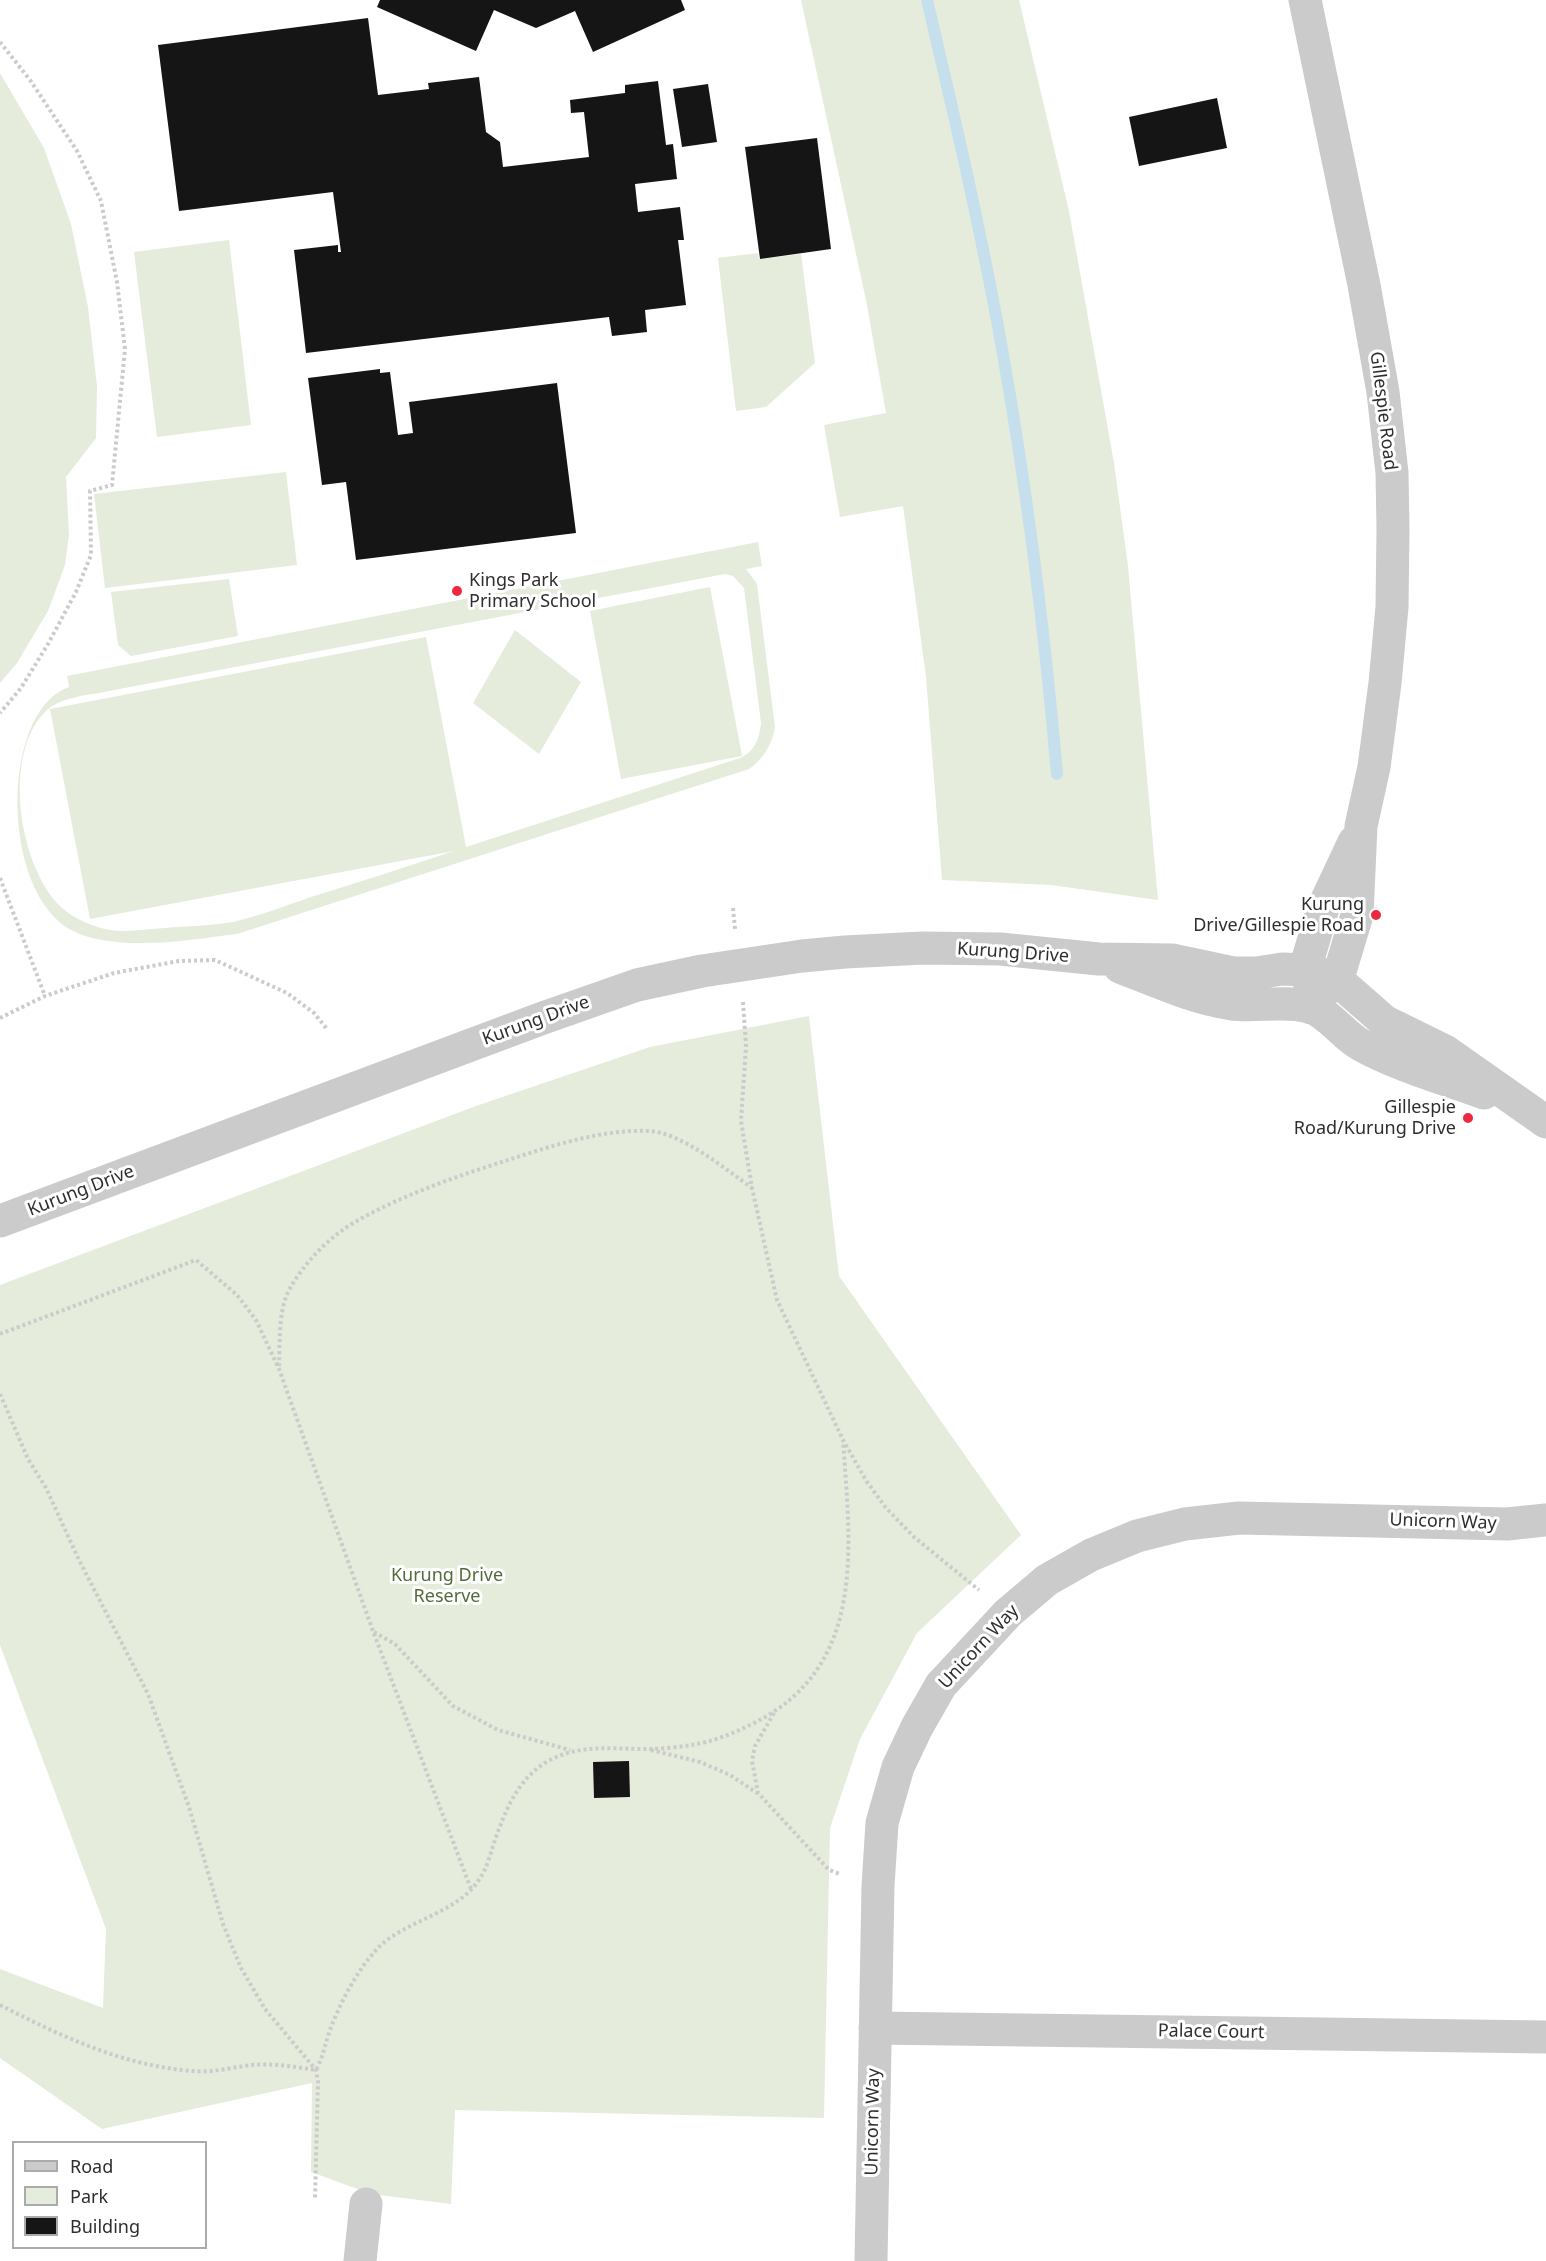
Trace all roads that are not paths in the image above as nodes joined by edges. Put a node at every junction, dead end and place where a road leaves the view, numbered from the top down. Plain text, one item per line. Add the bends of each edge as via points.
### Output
1 (1305, 0) edge
2 (1099, 959) junction
3 (1322, 974) junction
4 (1311, 1008) junction
5 (1534, 1114) edge
6 (0, 1221) edge
7 (1546, 1520) edge
8 (875, 2028) junction
9 (1546, 2037) edge
10 (366, 2204) dead end
11 (360, 2261) edge
12 (871, 2261) edge

1 - 3 street, Gillespie Road via 1383,392 1394,529 1392,607 1378,738 1361,826 1357,915 1341,968
2 - 3 street, Kurung Drive via 1172,960 1233,973 1282,969
2 - 4 street, Kurung Drive via 1205,998 1234,1004 1292,1004
2 - 6 street, Kurung Drive via 1000,949 834,953 738,965 637,985
3 - 4 street, Gillespie Road
3 - 5 street, Kurung Drive via 1384,1021 1445,1051
4 - 5 street, Kurung Drive via 1359,1044
7 - 8 street, Unicorn Way via 1508,1524 1239,1518 1185,1524 1137,1536 1091,1555 1047,1580 1008,1613 941,1685 898,1767 882,1823
8 - 9 street, Palace Court
8 - 12 street, Unicorn Way
10 - 11 street

